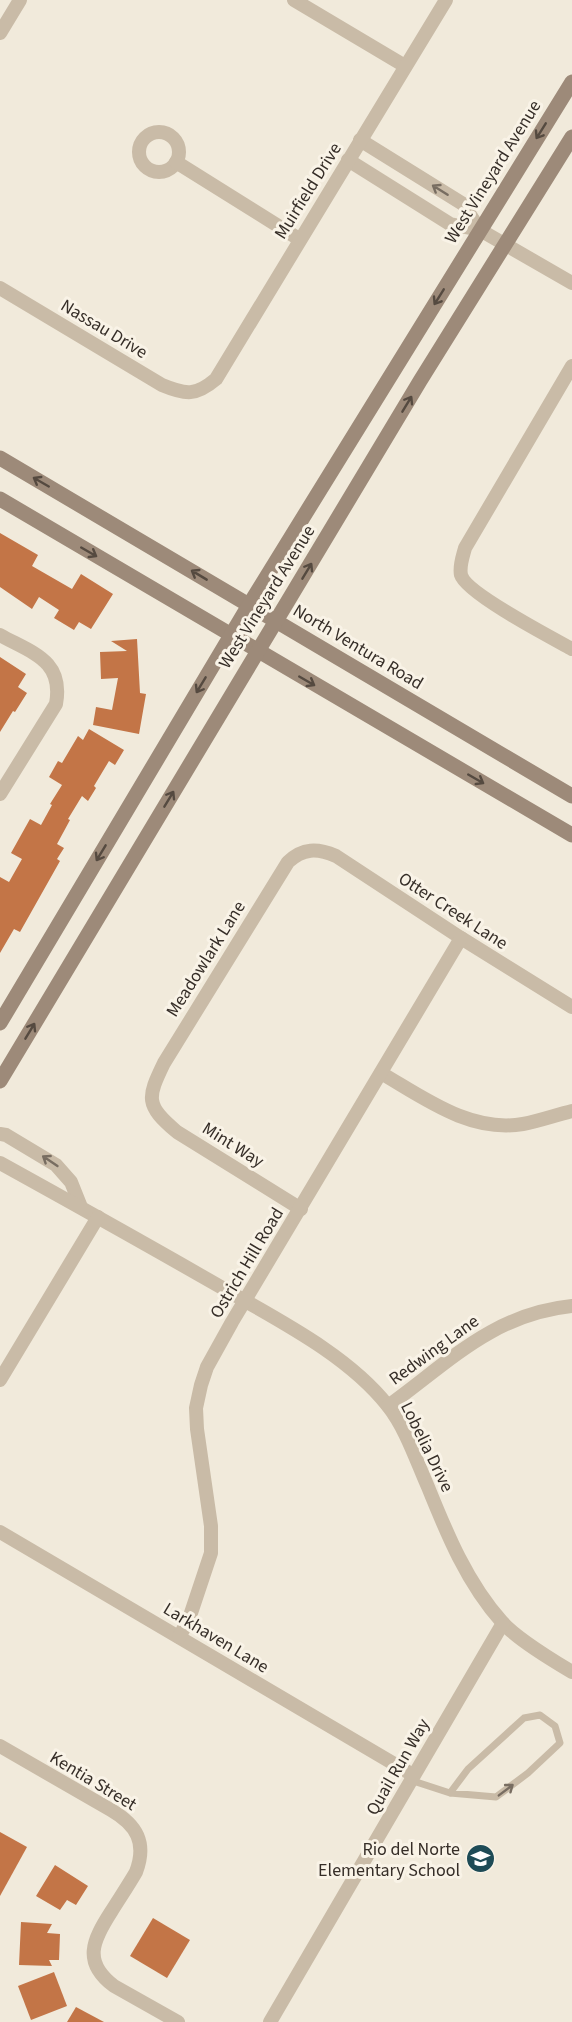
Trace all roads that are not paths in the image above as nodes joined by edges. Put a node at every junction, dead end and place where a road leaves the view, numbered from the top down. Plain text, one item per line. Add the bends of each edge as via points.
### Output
1 (20, 0) edge
2 (294, 0) edge
3 (446, 0) edge
4 (0, 33) edge
5 (405, 66) junction
6 (572, 82) edge
7 (572, 137) edge
8 (360, 140) junction
9 (348, 160) junction
10 (176, 162) dead end
11 (480, 230) junction
12 (299, 239) junction
13 (505, 246) junction
14 (572, 283) edge
15 (0, 288) edge
16 (572, 366) edge
17 (192, 393) joint
18 (0, 458) edge
19 (0, 499) edge
20 (249, 604) junction
21 (276, 621) junction
22 (0, 635) edge
23 (231, 635) junction
24 (572, 649) edge
25 (257, 651) junction
26 (0, 794) edge
27 (572, 796) edge
28 (572, 835) edge
29 (315, 849) joint
30 (461, 938) junction
31 (572, 1006) edge
32 (0, 1023) edge
33 (381, 1073) junction
34 (0, 1081) edge
35 (152, 1106) joint
36 (572, 1111) edge
37 (0, 1134) edge
38 (0, 1163) edge
39 (81, 1207) junction
40 (301, 1209) junction
41 (98, 1216) junction
42 (245, 1301) junction
43 (572, 1306) edge
44 (0, 1380) edge
45 (388, 1406) junction
46 (0, 1532) edge
47 (503, 1623) junction
48 (179, 1637) junction
49 (572, 1672) edge
50 (0, 1746) edge
51 (412, 1778) junction
52 (450, 1793) junction
53 (178, 2022) edge
54 (270, 2022) edge

1 - 4 street
2 - 5 street
3 - 5 street, Muirfield Drive
5 - 8 street, Muirfield Drive
6 -> 11 main road, West Vineyard Avenue
7 - 13 main road, West Vineyard Avenue
8 - 9 street, Muirfield Drive
11 -> 8 street via 464,204
9 - 11 street via 450,224
9 - 12 street, Muirfield Drive
10 - 12 street
11 - 13 street
11 -> 20 main road, West Vineyard Avenue
12 - 17 street, Muirfield Drive via 216,379
13 - 14 street
21 -> 13 main road, West Vineyard Avenue
15 - 17 street, Nassau Drive via 162,385
16 - 24 street via 465,548 461,562 462,577 474,591
20 -> 18 main road, North Ventura Road
19 -> 23 main road
20 - 21 main road, North Ventura Road
20 - 23 main road, West Vineyard Avenue
21 - 25 main road, West Vineyard Avenue
21 - 27 main road, North Ventura Road
22 - 26 street via 43,659 58,680 56,704
23 - 25 main road
23 -> 32 main road, West Vineyard Avenue
25 -> 28 main road
34 -> 25 main road, West Vineyard Avenue
29 - 30 street, Otter Creek Lane via 336,856
29 - 35 street, Meadowlark Lane via 295,855 288,862 164,1063 155,1081
30 - 31 street, Otter Creek Lane
30 - 33 street, Ostrich Hill Road
33 - 36 street via 450,1113 473,1121 521,1124
33 - 40 street, Ostrich Hill Road
35 - 40 street, Mint Way via 177,1132
39 -> 37 street via 71,1182 57,1165
38 - 39 street, Lobelia Drive
39 - 41 street, Lobelia Drive
40 - 42 street, Ostrich Hill Road
41 - 42 street, Lobelia Drive
41 - 44 street
42 - 45 street, Lobelia Drive via 344,1364
42 - 48 street, Ostrich Hill Road via 207,1367 196,1408 211,1553
43 - 45 street, Redwing Lane via 548,1309 475,1339
45 - 47 street, Lobelia Drive via 466,1572
46 - 48 street, Larkhaven Lane
47 - 49 street, Lobelia Drive
47 - 51 street, Quail Run Way
48 - 51 street, Larkhaven Lane
50 - 53 street, Kentia Street via 132,1826 139,1838 140,1862 96,1935 95,1962 114,1986
51 - 52 lane
51 - 54 street, Quail Run Way
52 -> 52 lane via 496,1797 560,1743 555,1726 540,1715 524,1719 468,1769

